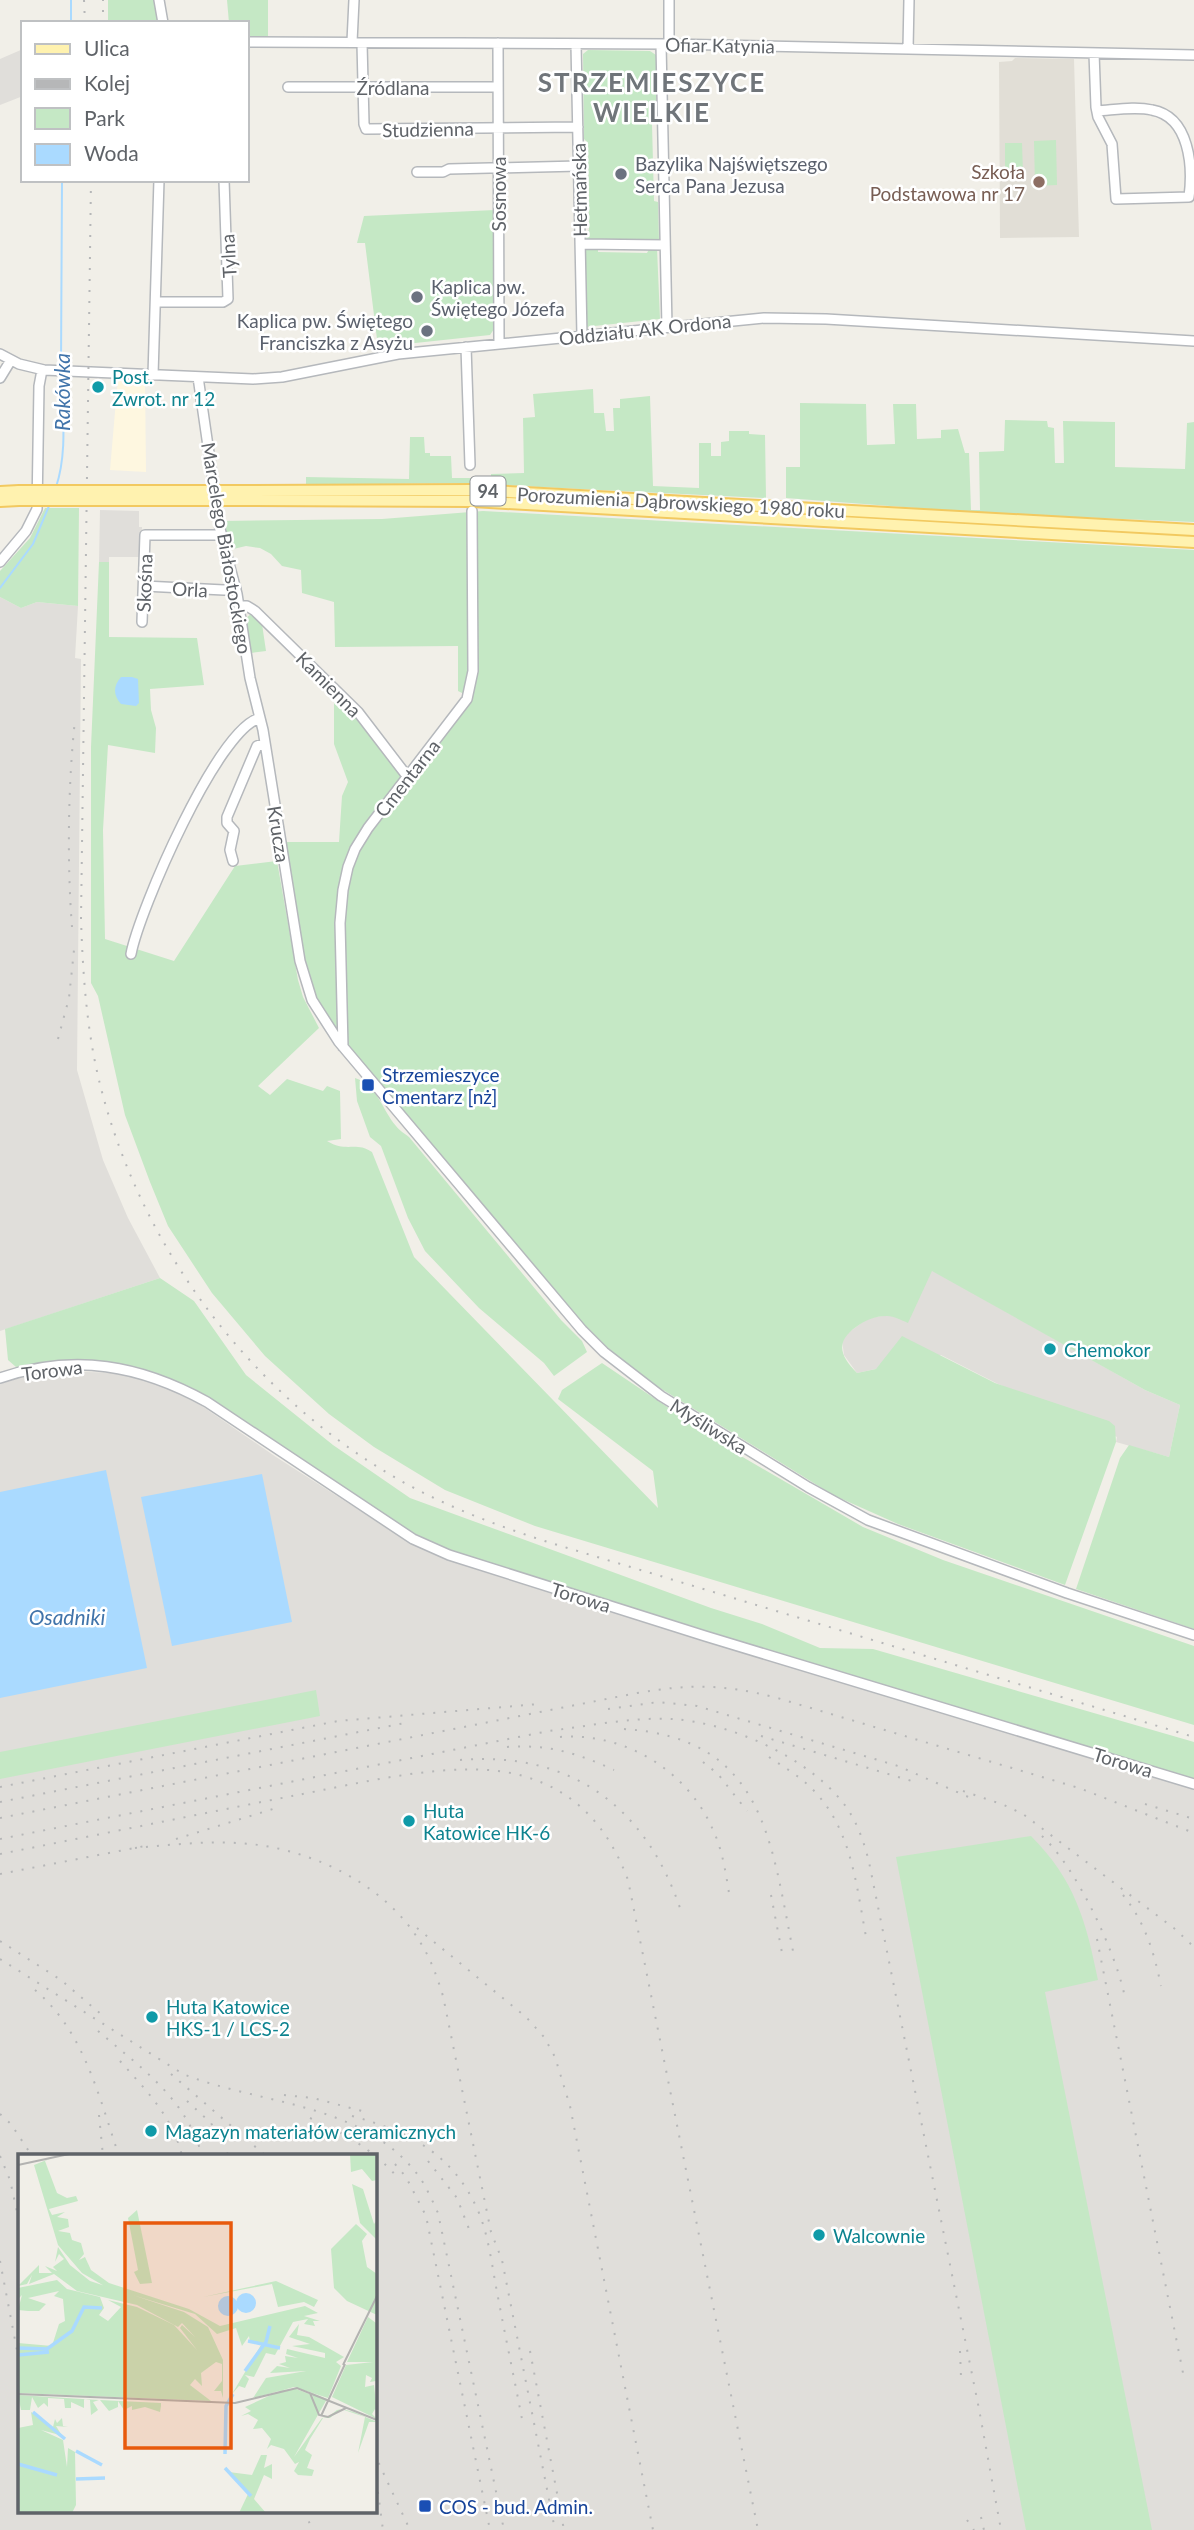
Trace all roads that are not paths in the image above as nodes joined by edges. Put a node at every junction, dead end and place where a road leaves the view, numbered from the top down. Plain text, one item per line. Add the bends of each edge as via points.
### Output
1 (159, 0) edge
2 (354, 0) edge
3 (669, 0) edge
4 (909, 0) edge
5 (163, 21) edge
6 (248, 42) edge
7 (357, 43) junction
8 (498, 43) junction
9 (576, 44) junction
10 (665, 44) junction
11 (908, 49) junction
12 (1094, 53) junction
13 (1194, 55) edge
14 (288, 87) dead end
15 (363, 87) junction
16 (498, 87) junction
17 (1097, 111) junction
18 (578, 127) junction
19 (498, 128) junction
20 (579, 166) junction
21 (498, 168) junction
22 (417, 172) dead end
23 (159, 182) edge
24 (224, 182) edge
25 (580, 244) junction
26 (665, 245) junction
27 (156, 302) junction
28 (667, 327) junction
29 (582, 336) junction
30 (1194, 341) edge
31 (499, 344) junction
32 (466, 347) junction
33 (0, 354) edge
34 (11, 360) junction
35 (47, 370) junction
36 (153, 375) junction
37 (198, 377) junction
38 (0, 378) edge
39 (470, 465) dead end
40 (0, 492) edge
41 (19, 496) junction
42 (241, 496) junction
43 (0, 500) edge
44 (472, 511) dead end
45 (1194, 530) edge
46 (221, 534) junction
47 (1194, 542) edge
48 (0, 562) edge
49 (144, 586) junction
50 (236, 588) junction
51 (239, 606) junction
52 (142, 622) dead end
53 (260, 718) junction
54 (265, 743) junction
55 (407, 776) junction
56 (233, 861) dead end
57 (131, 954) dead end
58 (343, 1047) junction
59 (0, 1378) edge
60 (1194, 1635) edge
61 (1194, 1784) edge

1 - 5 street
2 - 7 street, Studzienna
3 - 10 street
4 - 11 street
6 - 7 street, Ofiar Katynia
7 - 8 street, Ofiar Katynia
7 - 15 street, Studzienna
8 - 9 street, Ofiar Katynia
8 - 16 street, Sosnowa
9 - 10 street, Ofiar Katynia
9 - 18 street, Hetmańska
10 - 11 street, Ofiar Katynia
10 - 26 street
11 - 12 street, Ofiar Katynia
12 - 13 street, Ofiar Katynia
12 - 17 street
14 - 15 street, Źródlana
15 - 16 street, Źródlana
15 - 19 street, Studzienna via 368,130
16 - 19 street, Sosnowa
17 - 17 street via 1112,144 1116,199 1188,198 1188,149 1170,118 1150,109
18 - 19 street, Studzienna
18 - 20 street, Hetmańska
19 - 21 street, Sosnowa
20 - 21 street
20 - 25 street, Hetmańska
21 - 22 street
21 - 31 street, Sosnowa
23 - 27 street
24 - 27 street, Tylna via 228,299
25 - 26 street
25 - 29 street, Hetmańska
26 - 28 street
27 - 36 street
28 - 29 street, Oddziału AK Ordona
28 - 30 street, Oddziału AK Ordona via 794,318
29 - 31 street, Oddziału AK Ordona
31 - 32 street, Oddziału AK Ordona
32 - 37 street, Oddziału AK Ordona via 386,356 276,378
32 - 39 street
33 - 34 street, Oddziału AK Ordona
34 - 35 street, Oddziału AK Ordona
34 - 38 street
35 - 36 street, Oddziału AK Ordona
35 - 48 street via 39,389 37,509 26,531
36 - 37 street, Oddziału AK Ordona
37 - 46 street, Marcelego Białostockiego
40 - 41 main road, Porozumienia Dąbrowskiego 1980 roku / 94
41 - 42 main road, Porozumienia Dąbrowskiego 1980 roku / 94, bridge
41 - 43 main road, Porozumienia Dąbrowskiego 1980 roku / 94
42 - 45 main road, Porozumienia Dąbrowskiego 1980 roku / 94 via 473,490
42 - 47 main road, Porozumienia Dąbrowskiego 1980 roku / 94 via 472,502
44 - 55 street, Cmentarna via 470,692
46 - 49 street, Skośna via 145,535
46 - 50 street, Marcelego Białostockiego
49 - 50 street, Orla
49 - 52 street, Skośna
50 - 51 street, Marcelego Białostockiego
51 - 53 street, Marcelego Białostockiego
51 - 55 street, Kamienna via 255,611 338,691
53 - 54 street, Marcelego Białostockiego
53 - 57 street via 252,721 208,775 172,847
54 - 56 street via 257,746 227,817 234,831
54 - 58 street, Krucza via 303,976 317,1009
55 - 58 street, Cmentarna via 359,841 345,879 340,923
58 - 60 street, Myśliwska via 582,1330 661,1396 868,1520
59 - 61 street, Torowa via 79,1364 144,1373 207,1402 413,1539 449,1555

